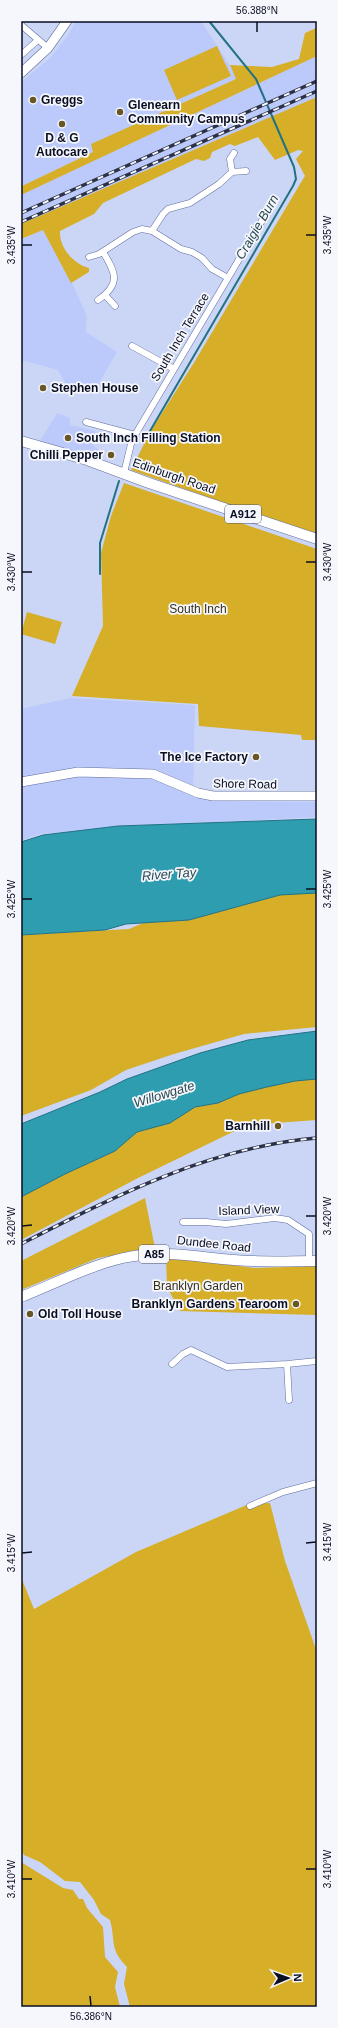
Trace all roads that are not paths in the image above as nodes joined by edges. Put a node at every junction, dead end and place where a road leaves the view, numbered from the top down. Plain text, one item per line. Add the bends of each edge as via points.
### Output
1 (67, 21) edge
2 (21, 25) edge
3 (38, 40) junction
4 (48, 48) junction
5 (21, 55) edge
6 (21, 73) edge
7 (234, 153) dead end
8 (232, 172) junction
9 (246, 172) dead end
10 (273, 202) dead end
11 (152, 232) junction
12 (103, 252) junction
13 (88, 257) dead end
14 (228, 278) junction
15 (105, 295) junction
16 (98, 300) dead end
17 (115, 306) dead end
18 (132, 346) dead end
19 (174, 370) junction
20 (86, 422) dead end
21 (135, 435) junction
22 (21, 441) edge
23 (124, 473) junction
24 (317, 539) edge
25 (21, 782) edge
26 (317, 796) edge
27 (183, 1222) dead end
28 (313, 1261) edge
29 (21, 1297) edge
30 (317, 1361) edge
31 (172, 1364) dead end
32 (287, 1364) junction
33 (290, 1400) dead end
34 (317, 1482) edge
35 (250, 1506) dead end

1 - 4 street
2 - 3 street
3 - 4 street
3 - 5 street
4 - 6 street
7 - 8 street via 230,159
8 - 9 street
8 - 11 street via 219,184 190,202 168,209
10 - 14 street, South Inch Terrace
11 - 12 street via 142,229 133,232
11 - 14 street via 202,258 212,269
12 - 13 street
12 - 15 street via 115,275 114,283
14 - 19 street, South Inch Terrace
15 - 16 street
15 - 17 street
18 - 19 street
19 - 21 street, South Inch Terrace
20 - 21 street
21 - 23 street, South Inch Terrace
22 - 23 main road, Edinburgh Road / A912
23 - 24 main road, Edinburgh Road / A912
25 - 26 street, Shore Road via 78,772 153,774 198,793 214,796
27 - 28 street, Island View via 226,1224 275,1218 288,1220 309,1234
28 - 29 main road, Dundee Road / A85 via 252,1261 174,1253 147,1255 123,1258 92,1268
30 - 32 street
31 - 32 street via 191,1350 227,1367
32 - 33 street
34 - 35 street via 283,1492

